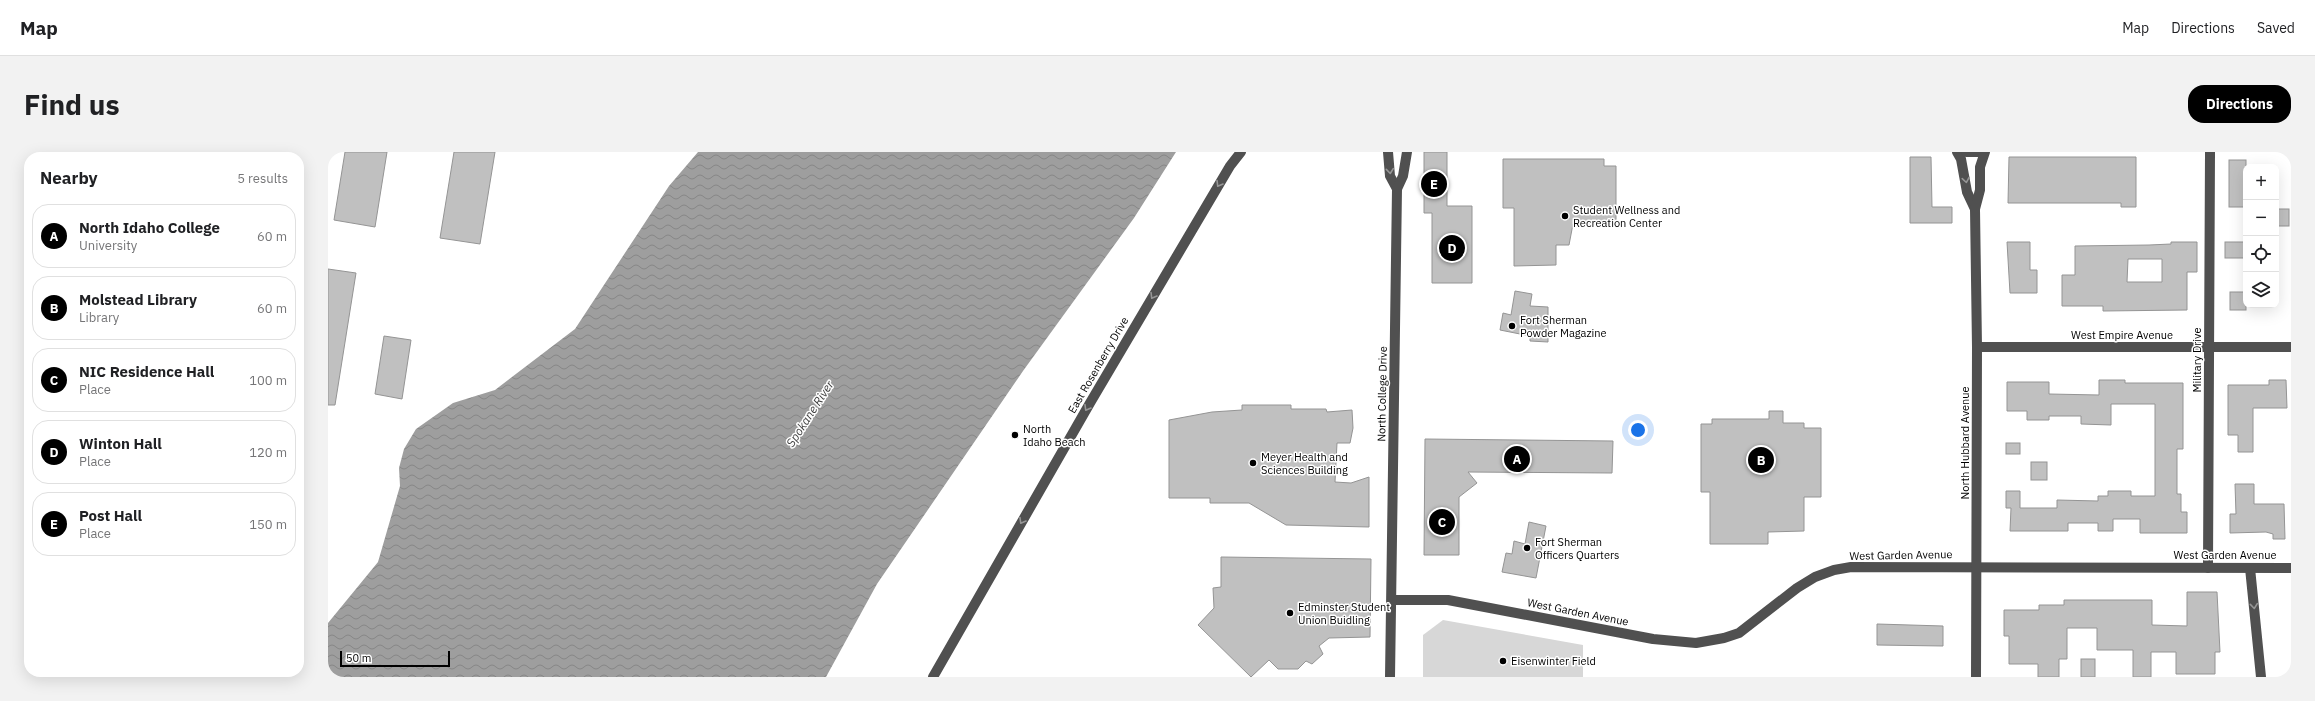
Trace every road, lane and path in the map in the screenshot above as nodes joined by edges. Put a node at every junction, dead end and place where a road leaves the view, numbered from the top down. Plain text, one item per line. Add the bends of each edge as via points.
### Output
1 (1241, 152) edge
2 (1388, 152) edge
3 (1407, 152) edge
4 (1957, 152) edge
5 (1966, 152) edge
6 (1979, 152) edge
7 (1985, 152) edge
8 (2210, 152) edge
9 (1397, 189) junction
10 (1975, 209) junction
11 (2209, 346) junction
12 (1977, 347) junction
13 (2291, 347) edge
14 (1977, 566) junction
15 (2208, 568) junction
16 (2250, 568) junction
17 (2291, 568) edge
18 (1392, 600) junction
19 (933, 677) edge
20 (1390, 677) edge
21 (1976, 677) edge
22 (2261, 677) edge

1 -> 19 street, East Rosenberry Drive via 1230,166 1090,403
2 -> 9 street, North College Drive via 1390,176
3 - 9 street, North College Drive via 1403,176
4 -> 10 street, North Hubbard Avenue via 1961,159 1967,192
5 - 6 street
7 - 10 street, North Hubbard Avenue via 1980,167 1980,190
8 - 11 street, Military Drive
9 - 18 street, North College Drive
10 - 12 street, North Hubbard Avenue
11 - 12 street, West Empire Avenue
11 - 13 street, West Empire Avenue
11 - 15 street, Military Drive
12 - 14 street, North Hubbard Avenue
14 - 15 street, West Garden Avenue
14 - 18 street, West Garden Avenue via 1866,566 1834,570 1815,577 1797,588 1739,633 1696,643 1653,639 1448,600
14 - 21 street, North Hubbard Avenue
15 - 16 street, West Garden Avenue
16 - 17 street, West Garden Avenue
16 -> 22 street
18 - 20 street, North College Drive

